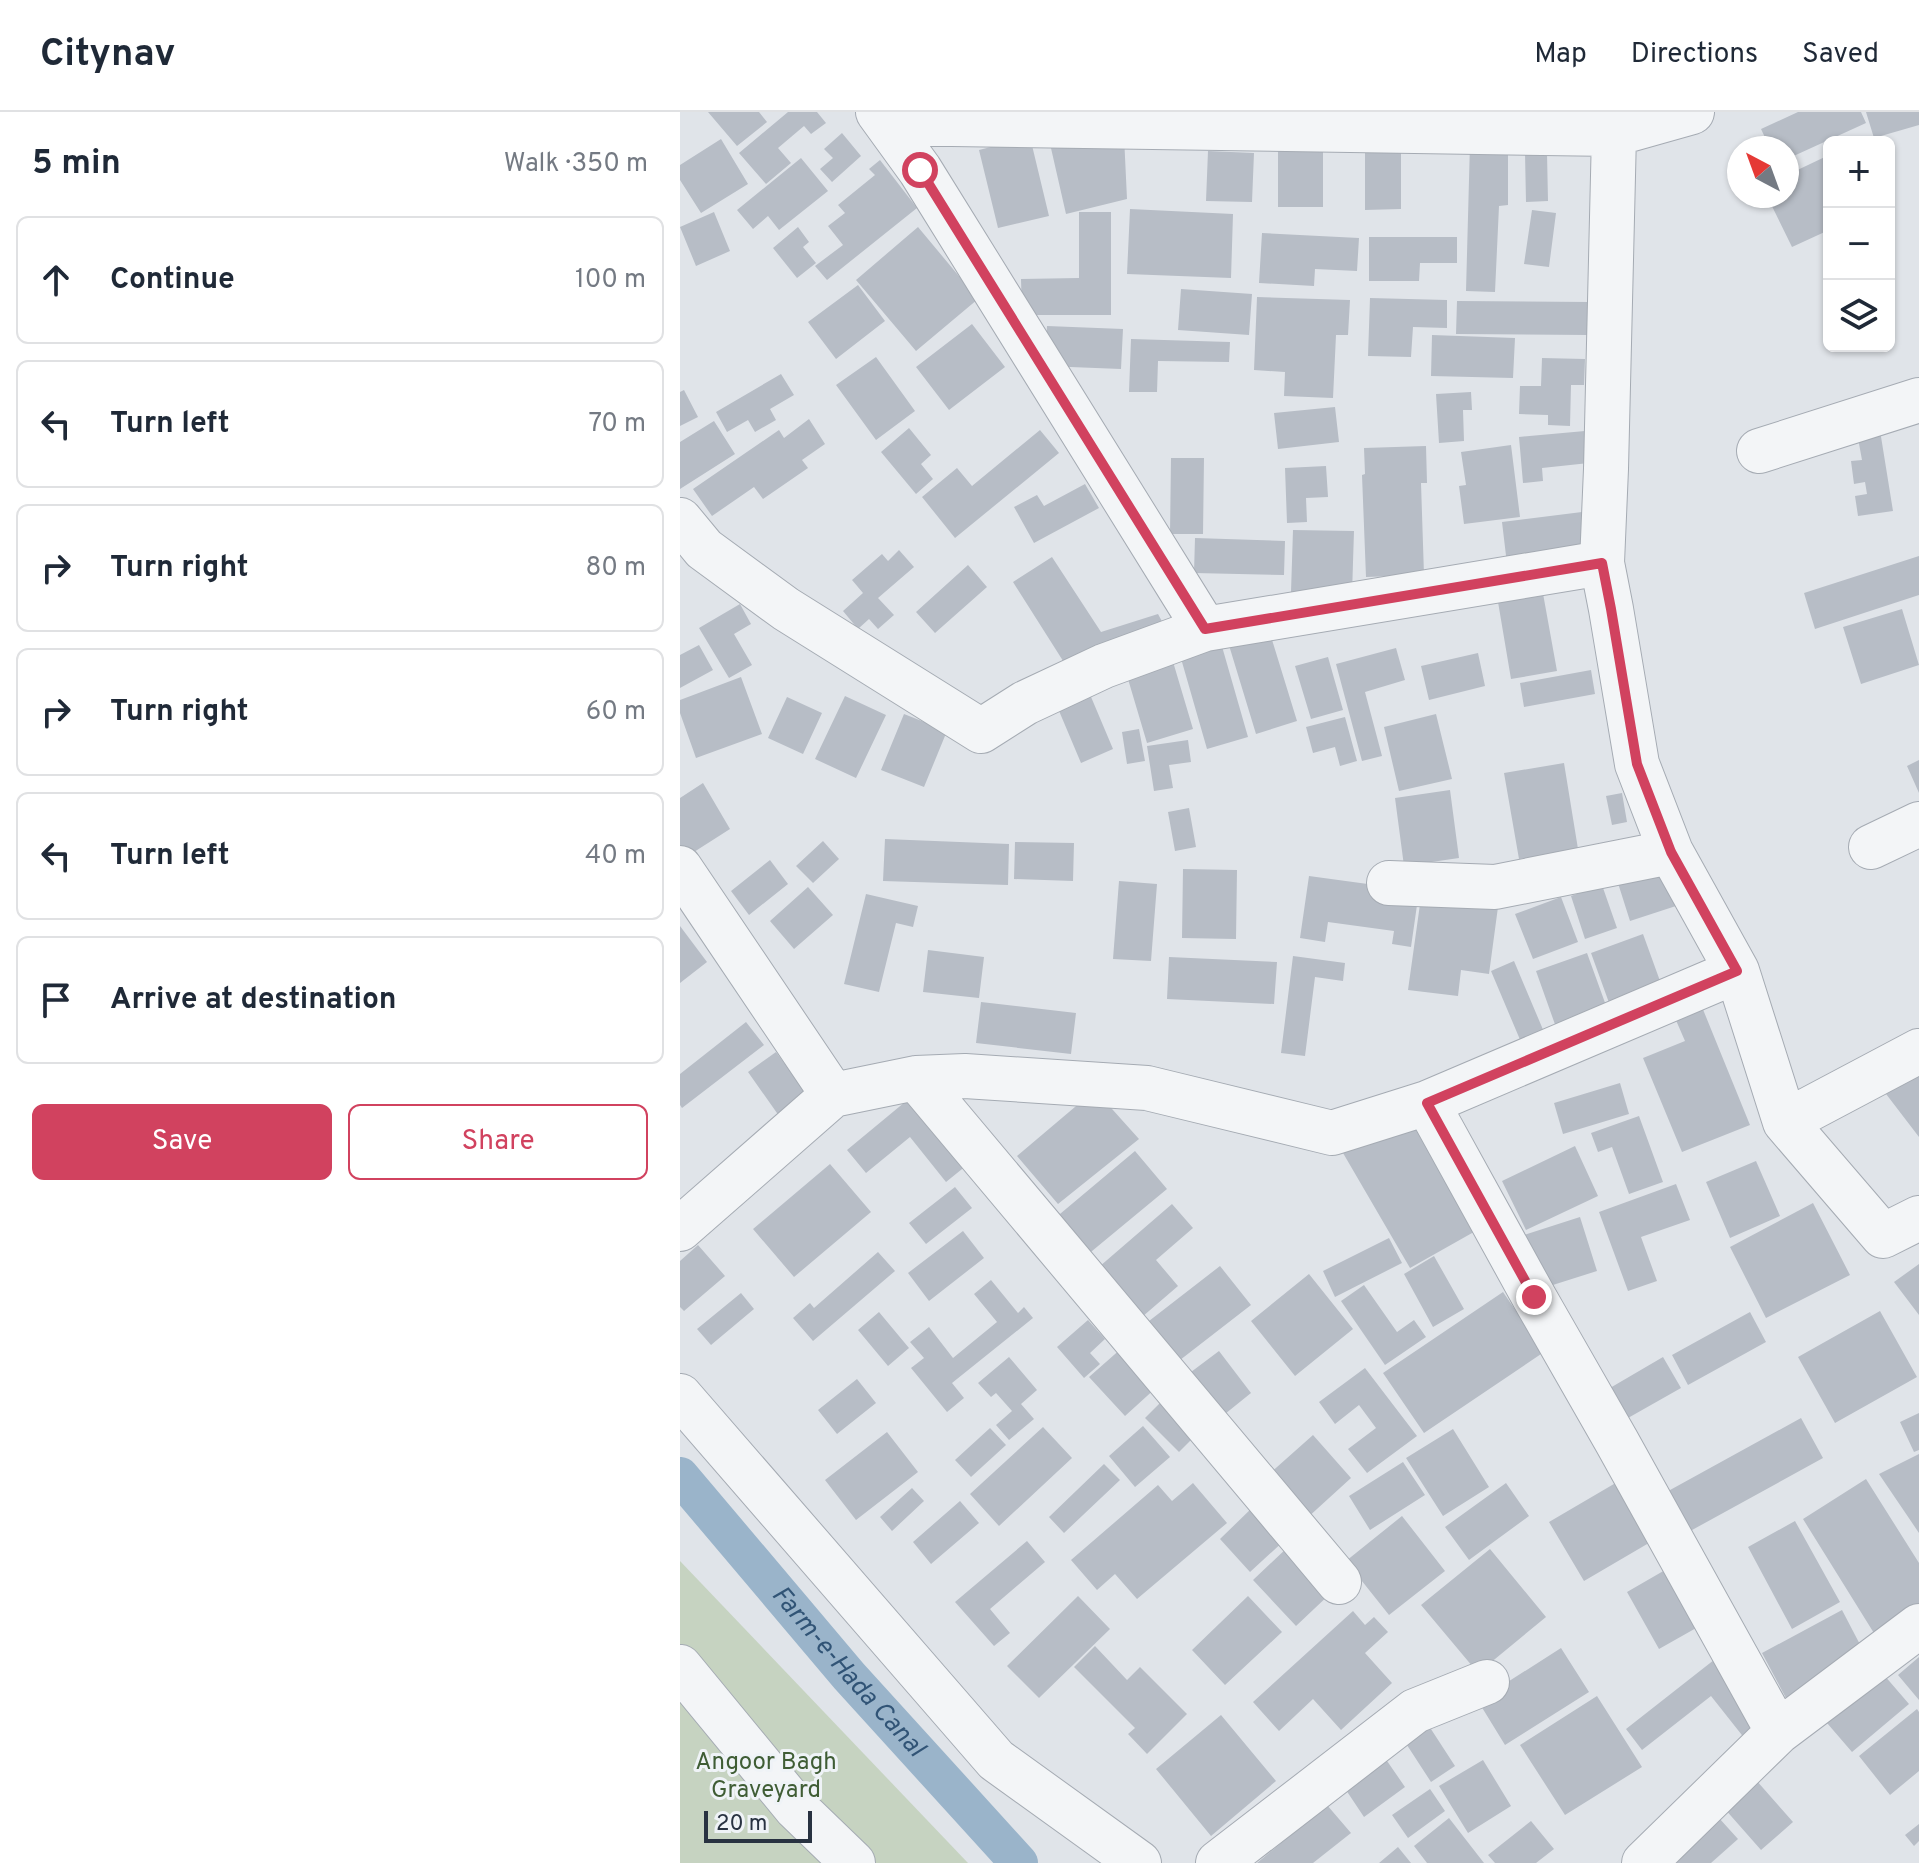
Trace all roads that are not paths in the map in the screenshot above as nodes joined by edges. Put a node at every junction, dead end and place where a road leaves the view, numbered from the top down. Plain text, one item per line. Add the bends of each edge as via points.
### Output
1 (1692, 112) edge
2 (882, 117) edge
3 (1614, 134) junction
4 (1919, 400) edge
5 (1759, 451) dead end
6 (680, 520) edge
7 (1602, 563) junction
8 (1205, 629) junction
9 (1919, 824) edge
10 (1871, 847) dead end
11 (1671, 852) junction
12 (680, 868) edge
13 (1389, 883) dead end
14 (1737, 971) junction
15 (1919, 1051) edge
16 (916, 1078) junction
17 (833, 1095) junction
18 (1427, 1103) junction
19 (1785, 1122) junction
20 (1919, 1218) edge
21 (680, 1229) edge
22 (680, 1396) edge
23 (1339, 1582) dead end
24 (1919, 1626) edge
25 (680, 1667) edge
26 (1487, 1682) dead end
27 (1778, 1732) junction
28 (853, 1863) edge
29 (1139, 1863) edge
30 (1218, 1863) edge
31 (1644, 1863) edge

1 - 3 street
2 - 3 street
2 - 8 street
3 - 7 street
4 - 5 street
6 - 8 street via 704,549 786,609 981,731 1025,703 1104,666
7 - 8 street
7 - 11 street via 1637,764
9 - 10 street
11 - 13 street via 1495,887
11 - 14 street
12 - 17 street
14 - 18 street
14 - 19 street
15 - 19 street
16 - 17 street
16 - 18 street via 965,1076 1147,1088 1332,1133
16 - 23 street
17 - 21 street
18 - 27 street
19 - 20 street via 1883,1236
22 - 29 street via 996,1760
24 - 27 street
25 - 28 street via 796,1808
26 - 30 street via 1415,1711
27 - 31 street

